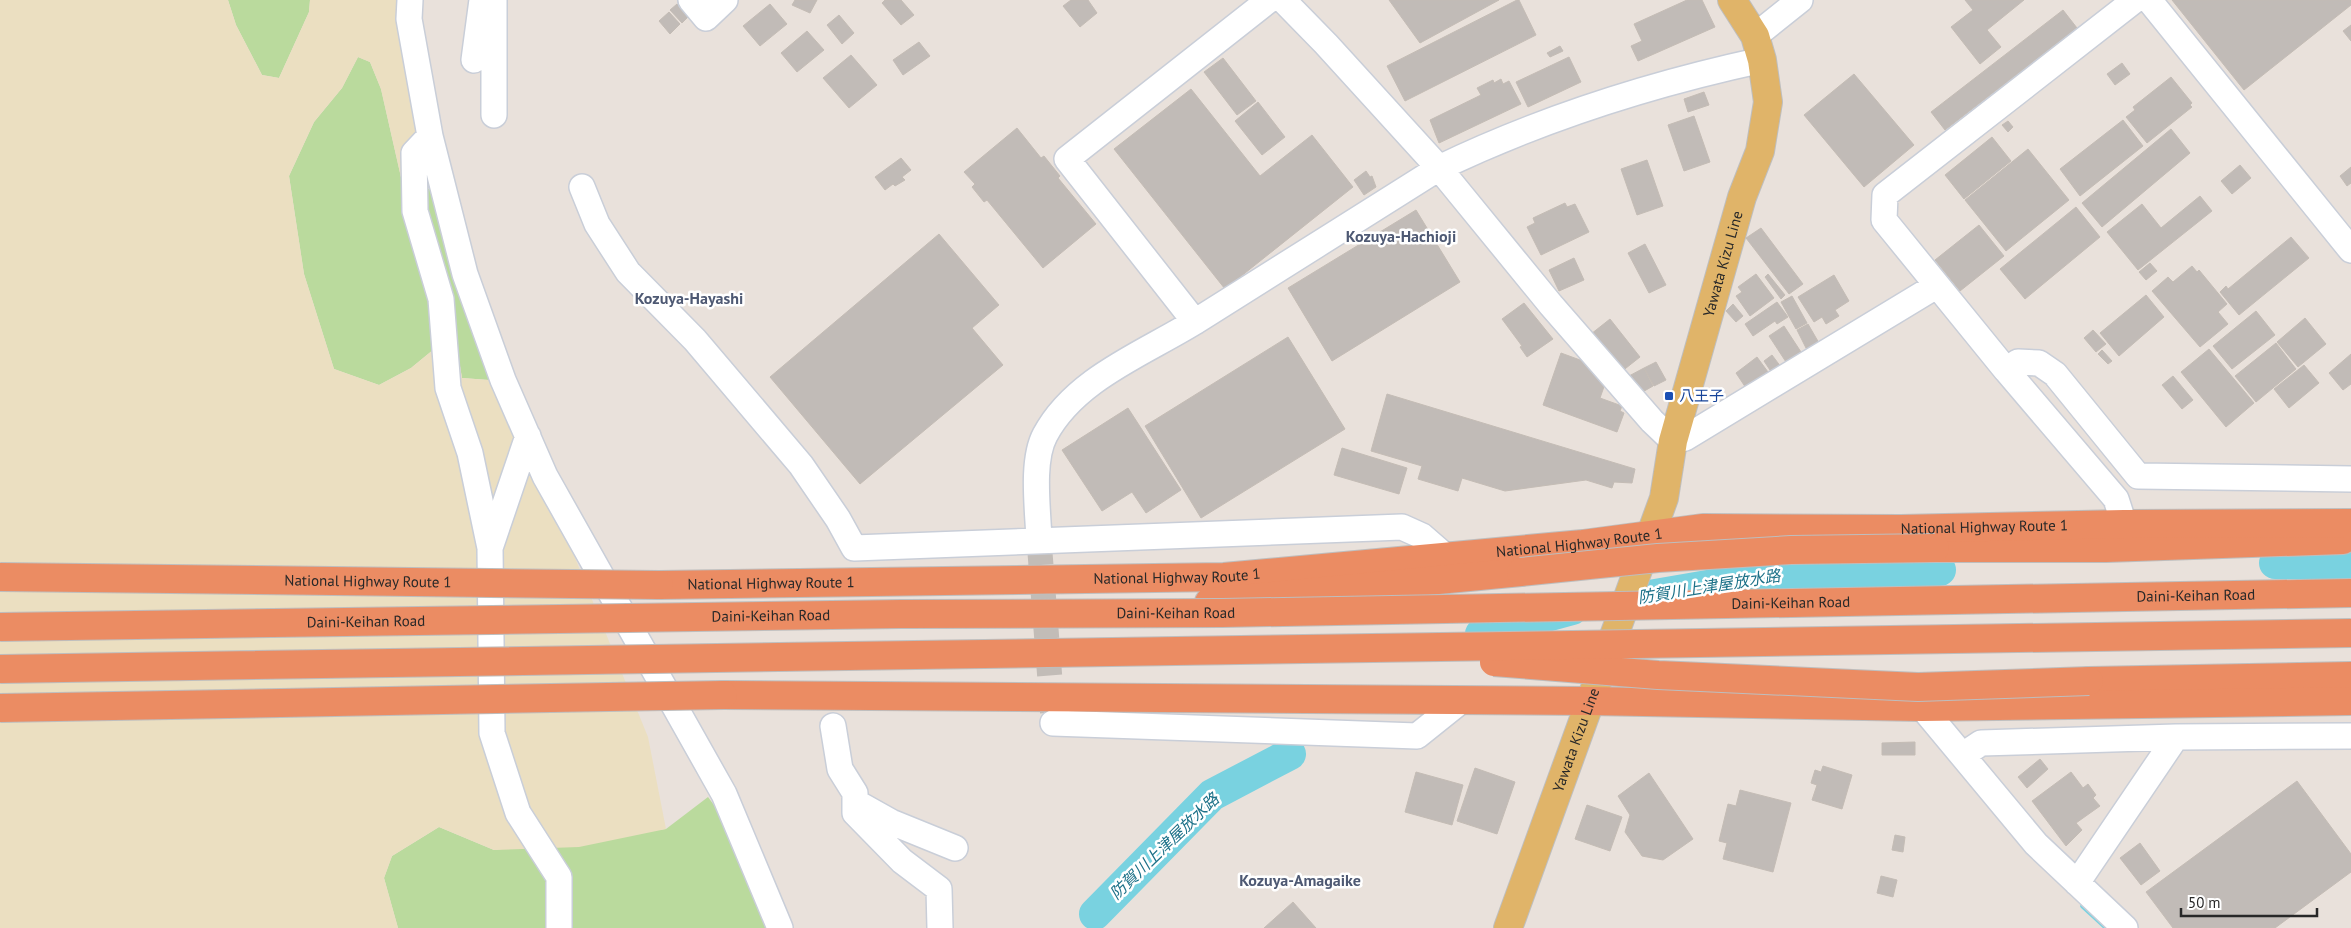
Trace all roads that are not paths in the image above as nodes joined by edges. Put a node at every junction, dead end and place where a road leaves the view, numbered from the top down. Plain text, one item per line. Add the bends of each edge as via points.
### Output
1 (410, 0) edge
2 (482, 0) edge
3 (494, 0) edge
4 (691, 0) edge
5 (725, 0) edge
6 (1269, 0) edge
7 (1283, 0) edge
8 (1732, 0) edge
9 (1800, 0) edge
10 (2135, 0) edge
11 (2149, 0) edge
12 (1758, 48) junction
13 (474, 60) dead end
14 (494, 115) dead end
15 (430, 136) junction
16 (1439, 168) junction
17 (582, 187) dead end
18 (2351, 250) edge
19 (1936, 286) junction
20 (1195, 322) junction
21 (2006, 370) junction
22 (528, 436) junction
23 (1673, 441) junction
24 (2351, 479) edge
25 (2351, 523) edge
26 (2124, 524) junction
27 (1039, 540) junction
28 (2351, 540) edge
29 (1648, 544) junction
30 (490, 548) junction
31 (1445, 556) junction
32 (0, 577) edge
33 (2351, 593) edge
34 (1106, 612) junction
35 (0, 627) edge
36 (2351, 633) edge
37 (1070, 652) junction
38 (0, 668) edge
39 (2351, 676) edge
40 (1462, 700) junction
41 (1589, 701) junction
42 (2351, 701) edge
43 (1922, 707) junction
44 (0, 708) edge
45 (1053, 723) dead end
46 (833, 726) dead end
47 (2351, 736) edge
48 (2176, 737) junction
49 (1963, 755) junction
50 (855, 802) junction
51 (955, 848) dead end
52 (2077, 883) junction
53 (559, 928) edge
54 (780, 928) edge
55 (940, 928) edge
56 (1508, 928) edge
57 (2125, 928) edge

1 - 15 street via 410,19
2 - 13 street
3 - 14 street
4 - 5 street via 706,18
6 - 20 street via 1067,159
7 - 16 street
8 - 12 main road, Yawata Kizu Line
9 - 12 street
10 - 19 street via 1885,195 1884,220
11 - 18 street
12 - 16 street via 1694,74 1596,104
12 - 23 main road, Yawata Kizu Line via 1768,102 1760,151 1742,197
15 - 22 street via 465,274 503,380
15 - 30 street via 414,153 415,211 441,299 448,388 470,453
16 - 20 street
16 - 23 street via 1652,422
17 - 27 street via 596,224 628,272 694,340 801,465 854,548
19 - 21 street
19 - 23 street via 1685,438
20 - 27 street via 1097,379 1073,396 1056,417 1044,437 1039,458
21 - 24 street via 2018,362 2039,363 2055,374 2138,476
21 - 26 street via 2116,498
22 - 30 street
22 - 54 street via 545,476 724,794
23 - 29 main road, Yawata Kizu Line via 1664,498
25 - 26 highway, National Highway Route 1
26 - 29 highway, National Highway Route 1 via 1901,529 1702,528
27 - 31 street via 1402,527 1422,536
28 - 34 highway, bridge via 2106,548 1791,550 1658,558
29 - 31 highway, National Highway Route 1 via 1583,544
29 - 41 main road, Yawata Kizu Line, bridge
30 - 53 street via 492,733 518,813 559,878
31 - 32 highway, National Highway Route 1, bridge via 1224,577 659,586
33 - 34 highway, Daini-Keihan Road, bridge via 1222,613
34 - 35 highway, Daini-Keihan Road, bridge
36 - 37 highway, bridge
37 - 38 highway, bridge
37 - 39 highway, bridge via 1167,658 1420,658 1542,664 1668,676 1918,687
40 - 41 highway
40 - 44 highway, bridge via 723,695
40 - 45 street via 1417,736
41 - 43 highway
41 - 56 main road, Yawata Kizu Line
42 - 43 highway
43 - 49 street
46 - 50 street via 840,769 855,793
47 - 48 street
48 - 49 street via 1981,743
48 - 52 street
49 - 52 street via 2036,844
50 - 51 street via 891,822
50 - 55 street via 855,813 902,861 939,889
52 - 57 street

